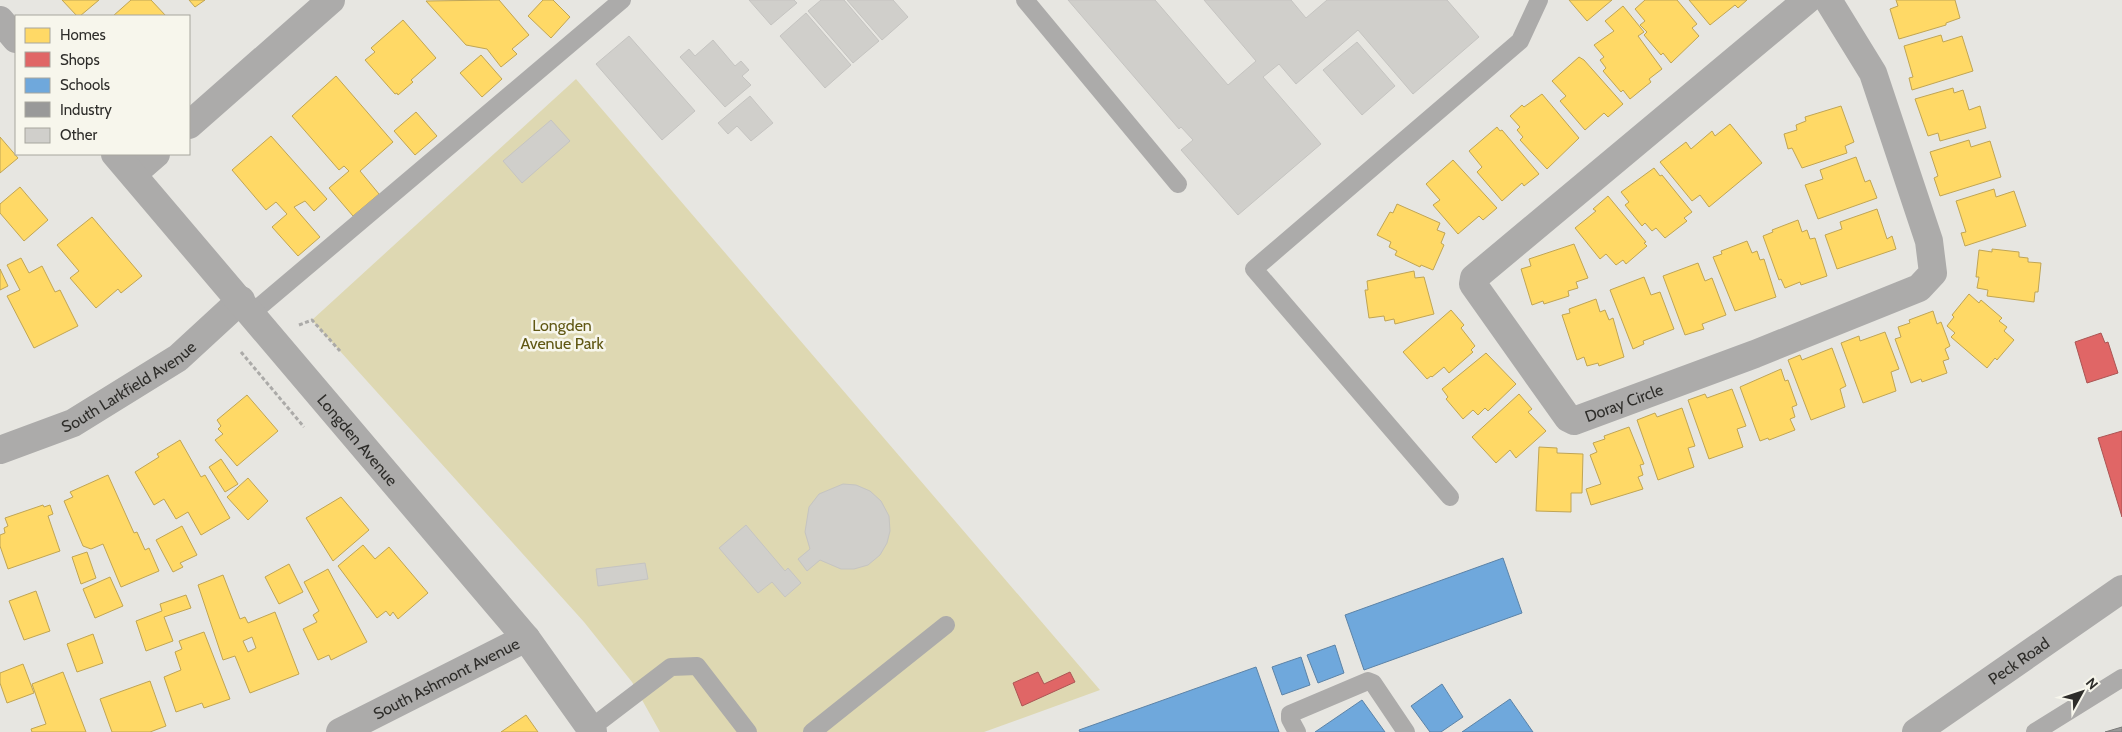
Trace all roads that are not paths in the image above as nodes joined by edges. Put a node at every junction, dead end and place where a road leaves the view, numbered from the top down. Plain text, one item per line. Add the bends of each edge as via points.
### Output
1 (331, 0) edge
2 (622, 0) edge
3 (1025, 0) edge
4 (1539, 0) edge
5 (1807, 0) edge
6 (1828, 0) edge
7 (0, 20) edge
8 (15, 38) edge
9 (190, 124) edge
10 (116, 155) edge
11 (155, 155) edge
12 (133, 174) junction
13 (1178, 184) dead end
14 (246, 306) junction
15 (0, 450) edge
16 (1450, 497) dead end
17 (2122, 589) edge
18 (946, 625) dead end
19 (526, 638) junction
20 (2122, 678) edge
21 (592, 730) edge
22 (340, 732) edge
23 (748, 732) edge
24 (812, 732) edge
25 (1297, 732) edge
26 (1406, 732) edge
27 (1916, 732) edge
28 (2035, 732) edge

1 - 9 street
2 - 14 lane
3 - 13 lane
4 - 16 lane via 1520,41 1254,269
5 - 6 street, Doray Circle via 1474,278 1473,284 1568,418 1574,421 1755,354 1918,288 1933,273 1929,241 1873,73
7 - 8 street
10 - 12 street, Longden Avenue
11 - 12 street
12 - 14 street, Longden Avenue
14 - 15 street, South Larkfield Avenue via 178,358 73,423
14 - 19 street, Longden Avenue
17 - 27 street, Peck Road
18 - 24 lane
19 - 21 street, Longden Avenue
19 - 22 street, South Ashmont Avenue
20 - 28 lane
21 - 23 lane via 671,667 697,666
25 - 26 lane via 1290,714 1368,681 1373,683

